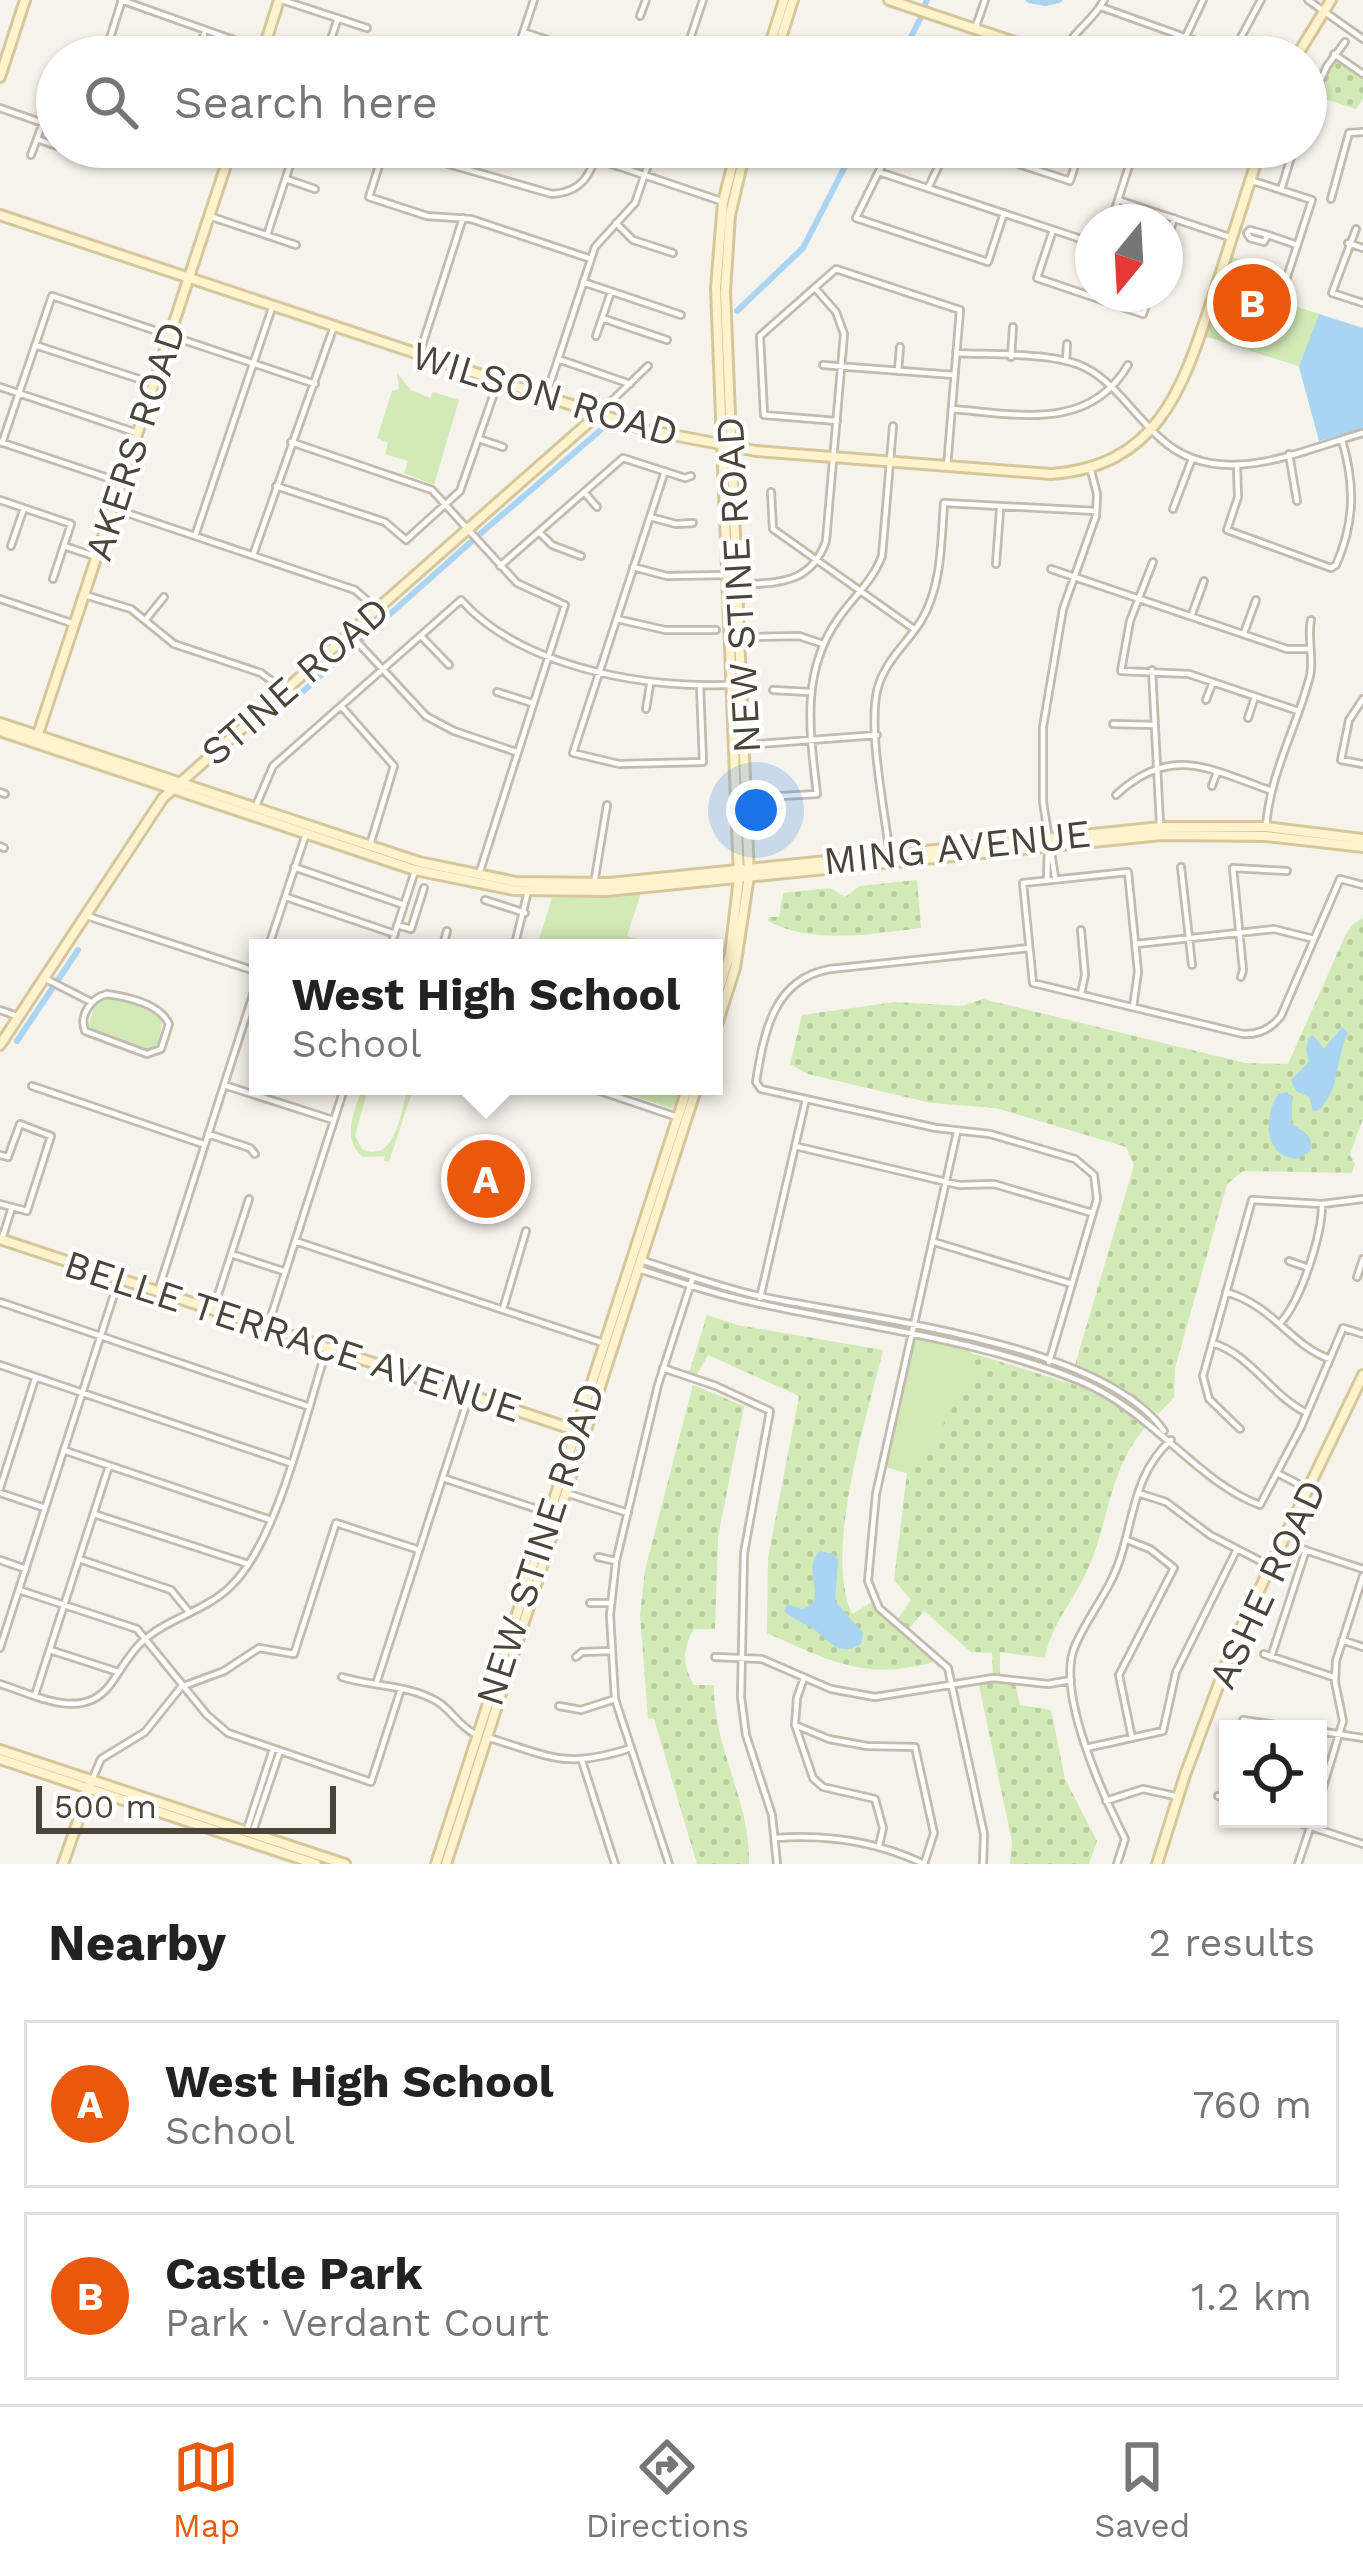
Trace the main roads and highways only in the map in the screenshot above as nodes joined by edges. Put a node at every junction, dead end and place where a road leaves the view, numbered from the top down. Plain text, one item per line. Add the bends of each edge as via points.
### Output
1 (25, 0) edge
2 (280, 0) edge
3 (784, 0) edge
4 (793, 0) edge
5 (889, 0) edge
6 (1331, 0) edge
7 (268, 36) edge
8 (775, 36) edge
9 (778, 36) edge
10 (996, 36) edge
11 (1308, 36) edge
12 (4, 54) edge
13 (0, 77) edge
14 (224, 168) edge
15 (736, 168) edge
16 (1255, 168) edge
17 (0, 215) edge
18 (189, 278) junction
19 (597, 415) junction
20 (727, 447) junction
21 (0, 728) edge
22 (40, 736) junction
23 (47, 746) junction
24 (88, 752) junction
25 (176, 786) junction
26 (306, 830) junction
27 (1363, 843) edge
28 (417, 866) junction
29 (744, 873) junction
30 (478, 881) junction
31 (594, 884) junction
32 (551, 893) junction
33 (723, 977) edge
34 (723, 1005) edge
35 (0, 1046) edge
36 (689, 1095) edge
37 (683, 1116) junction
38 (1, 1239) edge
39 (636, 1263) junction
40 (1363, 1375) edge
41 (581, 1432) junction
42 (483, 1736) junction
43 (0, 1755) edge
44 (90, 1785) junction
45 (455, 1821) junction
46 (248, 1837) junction
47 (298, 1858) junction
48 (327, 1858) junction
49 (63, 1864) edge
50 (316, 1864) edge
51 (345, 1864) edge
52 (436, 1864) edge
53 (446, 1864) edge
54 (1157, 1864) edge

1 - 12 main road
2 - 7 main road
3 - 8 main road
4 - 9 main road
5 - 10 main road
6 - 11 main road
12 - 13 main road
14 - 18 main road, AKERS ROAD
15 - 20 main road, NEW STINE ROAD via 716,288
16 - 20 main road, WILSON ROAD via 1181,389 1151,430 1120,454 1038,474
17 - 18 main road, WILSON ROAD
18 - 19 main road, WILSON ROAD
18 - 22 main road, AKERS ROAD
19 - 20 main road, WILSON ROAD
19 - 25 main road, STINE ROAD
20 - 29 main road, NEW STINE ROAD
21 - 22 main road, MING AVENUE
21 - 23 main road, MING AVENUE
22 - 24 main road, MING AVENUE
23 - 24 main road
23 - 25 main road, MING AVENUE
24 - 25 main road, MING AVENUE
25 - 26 main road, MING AVENUE
25 - 26 main road, MING AVENUE
25 - 35 main road, STINE ROAD via 147,818
26 - 28 main road, MING AVENUE
26 - 28 main road, MING AVENUE
27 - 29 main road, MING AVENUE via 1266,831 1161,831
28 - 30 main road, MING AVENUE
28 - 30 main road, MING AVENUE
29 - 31 main road, MING AVENUE
29 - 32 main road, MING AVENUE
29 - 33 main road, NEW STINE ROAD
29 - 34 main road, NEW STINE ROAD via 738,957
30 - 31 main road, MING AVENUE
30 - 32 main road, MING AVENUE
31 - 32 main road
36 - 37 main road, NEW STINE ROAD
37 - 39 main road, NEW STINE ROAD
37 - 39 main road, NEW STINE ROAD
38 - 41 main road, BELLE TERRACE AVENUE
39 - 41 main road, NEW STINE ROAD
39 - 41 main road, NEW STINE ROAD
40 - 54 main road, ASHE ROAD via 1236,1638
41 - 42 main road, NEW STINE ROAD
41 - 42 main road, NEW STINE ROAD
42 - 45 main road, NEW STINE ROAD
43 - 44 main road
44 - 46 main road
44 - 49 main road
45 - 52 main road, NEW STINE ROAD
45 - 53 main road, NEW STINE ROAD
46 - 47 main road
46 - 48 main road
47 - 48 main road
47 - 50 main road
48 - 51 main road

